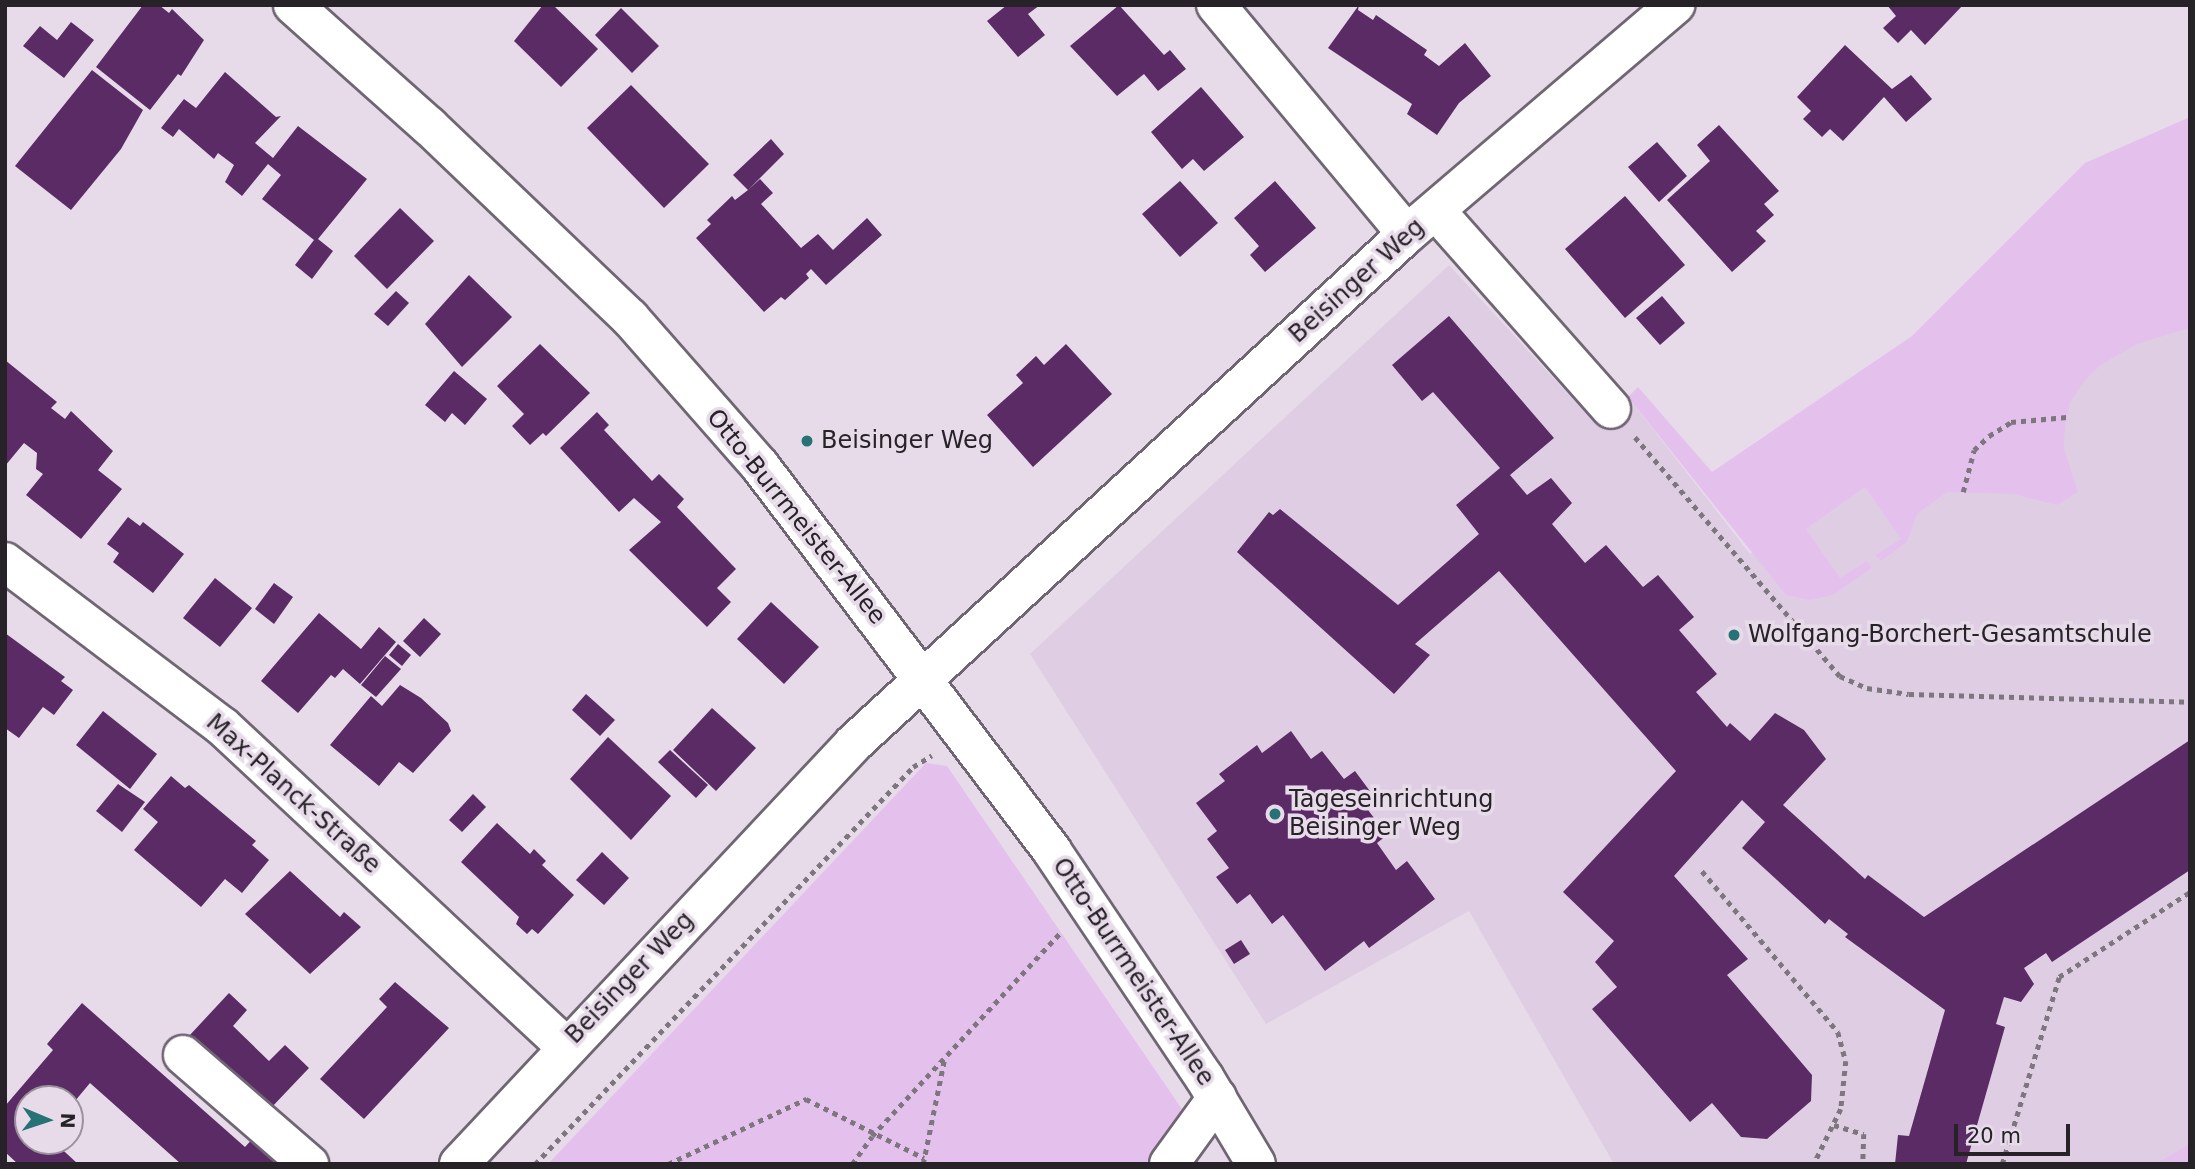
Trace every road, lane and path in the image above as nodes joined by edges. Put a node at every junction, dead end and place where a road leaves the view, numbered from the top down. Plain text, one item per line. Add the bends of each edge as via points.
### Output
1 (293, 5) edge
2 (1216, 5) edge
3 (1675, 5) edge
4 (1422, 223) junction
5 (1611, 409) joint
6 (2067, 417) dead end
7 (1963, 492) dead end
8 (5, 562) edge
9 (924, 678) junction
10 (2190, 702) edge
11 (981, 751) junction
12 (1702, 871) dead end
13 (2190, 892) edge
14 (1067, 926) dead end
15 (565, 1046) junction
16 (183, 1055) dead end
17 (944, 1060) junction
18 (1217, 1098) junction
19 (1833, 1125) junction
20 (872, 1136) junction
21 (923, 1161) edge
22 (309, 1164) edge
23 (458, 1164) edge
24 (535, 1164) edge
25 (668, 1164) edge
26 (852, 1164) edge
27 (1169, 1164) edge
28 (1256, 1164) edge
29 (1814, 1164) edge
30 (1863, 1164) edge
31 (2002, 1164) edge

1 - 9 street, Otto-Burrmeister-Allee via 630,318 760,466
2 - 4 street
3 - 4 street, Beisinger Weg
4 - 5 street
4 - 9 street, Beisinger Weg
5 - 10 path via 1840,676 1867,688 1909,694
6 - 7 path via 2011,422 1989,436 1974,450
8 - 15 street, Max-Planck-Straße via 222,726
9 - 11 street, Otto-Burrmeister-Allee
9 - 15 street, Beisinger Weg via 854,743
11 - 18 street, Otto-Burrmeister-Allee
11 - 24 path via 958,772 936,756 914,767
12 - 19 path via 1838,1032 1846,1060 1841,1109
13 - 31 path via 2059,977
14 - 17 path
15 - 23 street, Beisinger Weg
16 - 22 street
17 - 20 path
17 - 21 path
18 - 27 street, Otto-Burrmeister-Allee
18 - 28 street, Otto-Burrmeister-Allee
19 - 29 path
19 - 30 path via 1864,1134
20 - 21 path
20 - 25 path via 806,1098
20 - 26 path

